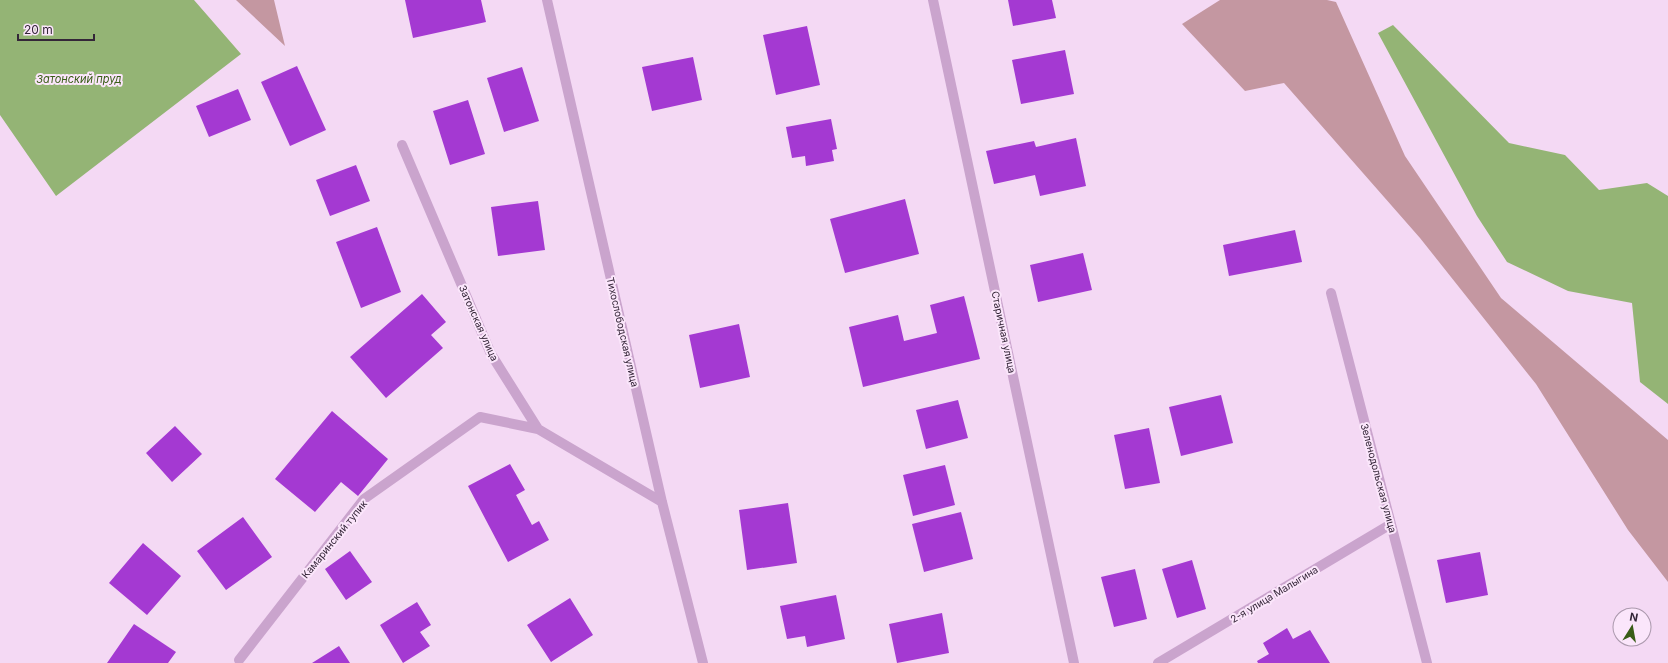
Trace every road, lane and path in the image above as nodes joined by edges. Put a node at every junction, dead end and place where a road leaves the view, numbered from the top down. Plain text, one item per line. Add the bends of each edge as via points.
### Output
1 (547, 0) edge
2 (934, 0) edge
3 (402, 145) dead end
4 (1331, 294) dead end
5 (538, 429) junction
6 (662, 502) junction
7 (1391, 524) junction
8 (239, 660) dead end
9 (703, 663) edge
10 (1074, 663) edge
11 (1158, 663) edge
12 (1427, 663) edge

1 - 6 street, Тихослободская улица
2 - 10 street, Старичная улица
3 - 5 street, Затонская улица via 491,354
4 - 7 street, Зеленодольская улица
5 - 6 street, Затонская улица
5 - 8 street, Камаринский тупик via 480,417 364,499
6 - 9 street, Тихослободская улица
7 - 11 street, 2-я улица Малыгина
7 - 12 street, Зеленодольская улица

